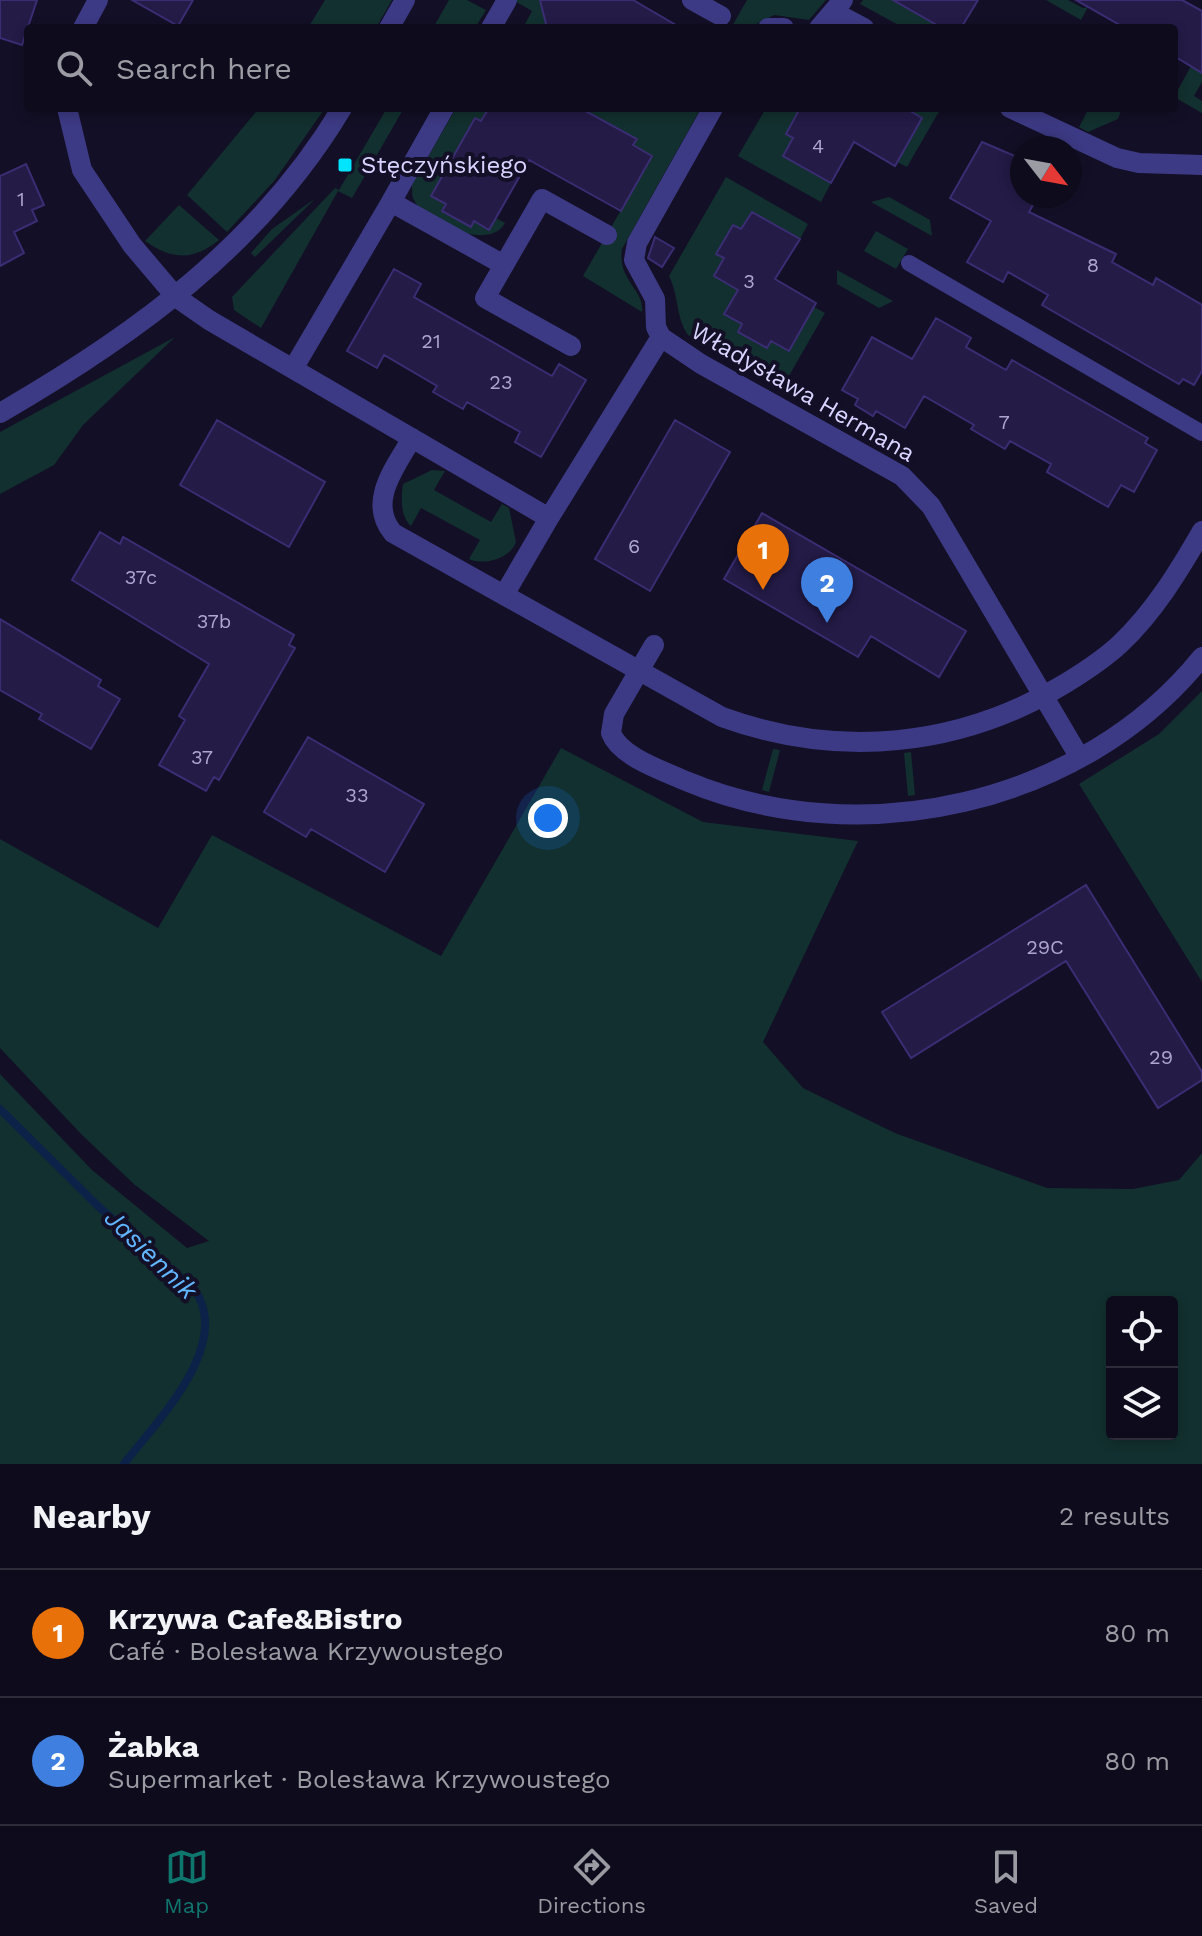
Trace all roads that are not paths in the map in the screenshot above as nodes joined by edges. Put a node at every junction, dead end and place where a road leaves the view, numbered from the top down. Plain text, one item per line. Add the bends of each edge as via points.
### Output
1 (98, 0) edge
2 (405, 0) edge
3 (507, 0) edge
4 (692, 0) edge
5 (838, 6) edge
6 (721, 16) dead end
7 (85, 24) edge
8 (391, 24) edge
9 (493, 24) edge
10 (822, 24) edge
11 (859, 24) edge
12 (68, 112) edge
13 (339, 112) edge
14 (442, 112) edge
15 (711, 112) edge
16 (1019, 112) edge
17 (1202, 165) edge
18 (391, 202) junction
19 (607, 235) dead end
20 (909, 263) dead end
21 (504, 265) junction
22 (176, 297) junction
23 (661, 337) junction
24 (571, 346) dead end
25 (293, 369) junction
26 (0, 413) edge
27 (1202, 433) edge
28 (412, 438) junction
29 (549, 518) junction
30 (1202, 531) edge
31 (504, 595) junction
32 (654, 645) dead end
33 (1202, 657) edge
34 (638, 672) junction
35 (1045, 696) junction
36 (1080, 758) junction

1 - 7 street
2 - 8 street
3 - 9 street
4 - 6 street
5 - 10 street
5 - 11 street
12 - 22 street via 82,170 132,245
13 - 22 street via 283,193 235,246
14 - 18 street
15 - 23 street, Władysława Hermana via 637,243 634,260 655,299
16 - 17 street via 1117,158
18 - 21 street
18 - 25 street
19 - 21 street via 542,199
20 - 27 street
21 - 24 street via 485,298
22 - 25 street
22 - 26 street via 86,364
23 - 29 street, Władysława Hermana
23 - 35 street, Władysława Hermana via 902,476 931,506
25 - 28 street
28 - 29 street
28 - 31 street via 385,486 385,523 393,533
29 - 31 street, Władysława Hermana
30 - 35 street via 1165,590 1119,645
31 - 34 street
32 - 34 street
33 - 36 street via 1166,697
34 - 35 street via 722,717 818,742 925,738 984,723
34 - 36 street via 614,714 614,741 699,786 779,808 868,814 913,811 1000,793
35 - 36 street, Władysława Hermana

